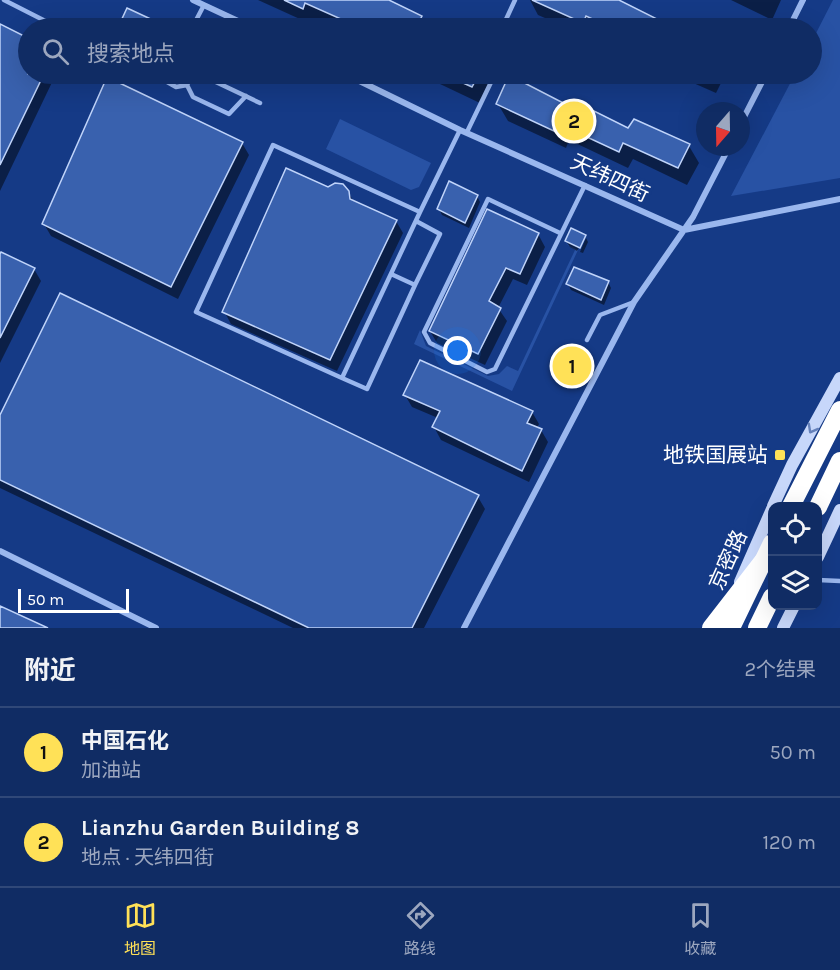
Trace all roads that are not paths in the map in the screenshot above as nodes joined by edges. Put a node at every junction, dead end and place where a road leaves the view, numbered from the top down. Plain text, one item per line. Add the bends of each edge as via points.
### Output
1 (4, 0) edge
2 (193, 0) edge
3 (514, 0) edge
4 (804, 0) edge
5 (204, 5) junction
6 (40, 18) edge
7 (197, 18) edge
8 (231, 18) edge
9 (506, 18) edge
10 (794, 18) edge
11 (171, 84) edge
12 (220, 84) edge
13 (366, 84) edge
14 (490, 84) edge
15 (761, 84) edge
16 (187, 85) joint
17 (246, 96) junction
18 (260, 103) dead end
19 (750, 105) edge
20 (464, 131) junction
21 (724, 156) edge
22 (585, 184) junction
23 (840, 199) edge
24 (420, 212) junction
25 (416, 221) junction
26 (684, 230) junction
27 (560, 233) junction
28 (391, 274) junction
29 (415, 285) junction
30 (634, 302) junction
31 (587, 339) dead end
32 (342, 378) junction
33 (840, 378) edge
34 (840, 410) edge
35 (840, 461) edge
36 (776, 502) edge
37 (794, 502) edge
38 (820, 502) edge
39 (840, 510) edge
40 (768, 519) edge
41 (822, 548) edge
42 (0, 551) edge
43 (768, 551) edge
44 (763, 561) junction
45 (822, 580) edge
46 (840, 581) edge
47 (768, 605) edge
48 (792, 610) edge
49 (156, 628) edge
50 (464, 628) edge
51 (711, 628) edge
52 (719, 628) edge
53 (731, 628) edge
54 (757, 628) edge
55 (783, 628) edge

1 - 6 lane
2 - 5 street
3 - 9 lane
4 - 10 street
5 - 7 lane
5 - 8 street
11 - 16 lane
12 - 17 lane
13 - 20 street, 天纬四街
14 - 20 lane
15 - 19 street
16 - 17 lane via 193,97 229,114
17 - 18 lane
20 - 22 street, 天纬四街
20 - 24 lane
21 - 26 street
22 - 26 street, 天纬四街
22 - 27 lane
23 - 26 street
24 - 25 lane
24 - 32 lane via 273,145 196,312
25 - 28 lane
25 - 29 lane via 440,234
26 - 30 street
27 - 27 lane via 495,369 487,372 430,343 424,332 488,199
28 - 29 lane
28 - 32 lane
29 - 32 lane via 368,389
30 - 31 lane via 600,315
30 - 50 street
33 -> 36 main road, 京密路
34 - 37 highway
35 - 38 highway
39 - 41 main road
40 - 52 main road, 京密路
42 - 49 street
43 - 44 highway
44 - 51 highway, bridge
44 - 53 highway, bridge
45 - 46 lane
47 - 54 highway
48 - 55 main road

